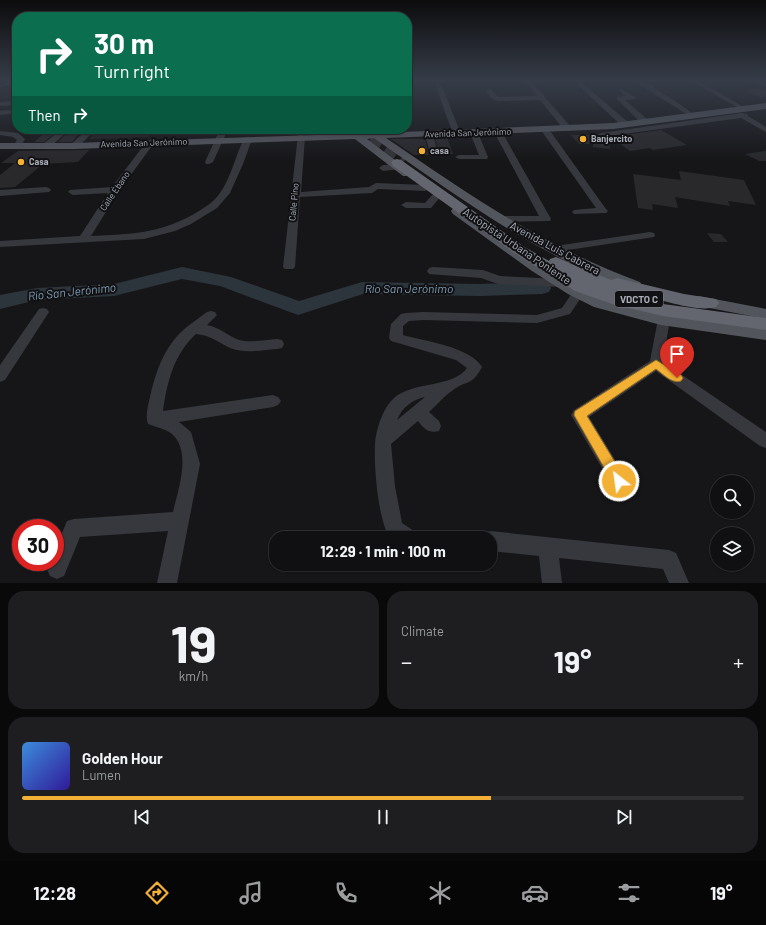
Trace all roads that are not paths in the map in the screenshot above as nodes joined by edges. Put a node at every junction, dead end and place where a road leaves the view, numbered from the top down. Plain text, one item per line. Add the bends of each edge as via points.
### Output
1 (447, 107) edge
2 (549, 107) edge
3 (606, 107) edge
4 (629, 107) edge
5 (675, 107) edge
6 (735, 107) edge
7 (761, 107) edge
8 (12, 112) edge
9 (742, 112) junction
10 (0, 113) edge
11 (690, 116) junction
12 (645, 122) junction
13 (626, 125) junction
14 (545, 130) junction
15 (568, 130) junction
16 (766, 130) edge
17 (498, 132) junction
18 (0, 133) edge
19 (474, 133) junction
20 (60, 134) edge
21 (87, 134) edge
22 (222, 134) edge
23 (327, 134) edge
24 (356, 134) edge
25 (370, 134) tunnel mouth
26 (457, 134) junction
27 (16, 135) joint
28 (376, 135) junction
29 (429, 135) junction
30 (601, 135) dead end
31 (301, 137) junction
32 (248, 139) junction
33 (219, 140) junction
34 (150, 143) junction
35 (0, 146) edge
36 (17, 146) junction
37 (46, 146) junction
38 (74, 146) junction
39 (378, 153) junction
40 (434, 153) dead end
41 (459, 157) dead end
42 (399, 160) junction
43 (210, 162) dead end
44 (382, 168) dead end
45 (46, 190) dead end
46 (115, 190) junction
47 (73, 192) dead end
48 (431, 192) junction
49 (0, 193) edge
50 (295, 195) junction
51 (406, 206) dead end
52 (577, 212) dead end
53 (501, 219) junction
54 (650, 235) dead end
55 (83, 240) junction
56 (0, 244) edge
57 (525, 245) junction
58 (553, 254) junction
59 (583, 264) junction
60 (289, 267) dead end
61 (433, 271) dead end
62 (598, 276) junction
63 (563, 281) junction
64 (578, 293) junction
65 (710, 303) junction
66 (746, 311) junction
67 (43, 312) dead end
68 (629, 312) junction
69 (766, 314) edge
70 (211, 315) dead end
71 (664, 319) junction
72 (766, 319) edge
73 (766, 324) edge
74 (194, 329) junction
75 (766, 334) edge
76 (277, 344) dead end
77 (656, 364) junction
78 (0, 376) edge
79 (449, 385) junction
80 (273, 401) dead end
81 (420, 410) junction
82 (154, 419) junction
83 (433, 426) dead end
84 (383, 441) junction
85 (766, 442) edge
86 (619, 481) dead end
87 (180, 521) junction
88 (399, 531) edge
89 (497, 542) edge
90 (548, 546) junction
91 (64, 552) edge
92 (167, 583) edge
93 (552, 583) edge
94 (679, 583) edge

1 - 26 street
2 - 15 street
3 - 13 street
4 - 12 street
5 - 11 street
6 - 9 street
7 - 9 main road, Avenida San Jerónimo
8 - 10 street
9 - 11 main road, Avenida San Jerónimo
9 - 16 street
9 - 30 street
11 - 12 main road, Avenida San Jerónimo
12 - 13 main road, Avenida San Jerónimo
13 - 15 main road, Avenida San Jerónimo
14 - 15 main road, Avenida San Jerónimo
14 - 17 main road, Avenida San Jerónimo
14 - 52 street via 603,211
17 - 19 main road, Avenida San Jerónimo
17 - 53 street via 546,219
18 - 27 street
19 - 26 main road, Avenida San Jerónimo
19 - 41 street via 484,157
20 - 37 street
21 - 38 street
22 - 33 street
23 - 31 main road, Avenida San Jerónimo
24 - 39 main road, Avenida Luis Cabrera
25 - 28 main road, Avenida San Jerónimo
26 - 29 main road, Avenida San Jerónimo
27 - 36 street via 21,139
28 - 29 main road, Avenida San Jerónimo
28 - 42 main road, Avenida Luis Cabrera
29 - 40 street
31 - 32 main road, Avenida San Jerónimo
31 - 50 street, Calle Pino
32 - 33 main road, Avenida San Jerónimo
32 - 55 street via 225,193 214,206 171,229 144,236
33 - 34 main road, Avenida San Jerónimo
33 - 43 street
34 - 38 main road, Avenida San Jerónimo
34 - 46 street, Calle Ébano
35 - 36 main road, Avenida San Jerónimo
36 - 37 main road, Avenida San Jerónimo
37 - 38 main road, Avenida San Jerónimo
39 - 42 main road, Avenida Luis Cabrera
39 - 42 main road
42 - 44 street
42 - 48 main road, Avenida Luis Cabrera
42 - 53 main road, Avenida Luis Cabrera
42 - 57 highway, Autopista Urbana Poniente / VDCTO C
42 - 63 highway, Autopista Urbana Poniente / VDCTO C
45 - 49 street
46 - 47 street
46 - 55 street, Calle Ébano
48 - 50 street via 376,186 372,190
48 - 51 street via 428,206
48 - 63 main road, Avenida Luis Cabrera via 481,230
50 - 60 street, Calle Pino
53 - 58 main road, Avenida Luis Cabrera
54 - 58 street
55 - 56 street
57 - 58 highway
57 - 72 highway, Autopista Urbana Poniente / VDCTO C via 573,276 616,293
58 - 59 main road, Avenida Luis Cabrera
58 - 62 highway
58 - 66 highway via 580,274 629,292 690,304
59 - 62 highway
59 - 65 main road, Avenida Luis Cabrera via 636,285
61 - 63 street via 482,274 498,280
62 - 65 highway via 638,289 684,300
63 - 64 main road, Avenida Luis Cabrera
63 - 68 highway
63 - 73 highway, Autopista Urbana Poniente / VDCTO C via 622,301 693,315
64 - 68 main road, Avenida Luis Cabrera
64 - 79 street via 566,311 537,319 406,317 397,324 396,338 461,356 475,367 473,373
65 - 66 main road, Avenida Luis Cabrera
66 - 69 main road, Avenida Luis Cabrera
67 - 78 street
68 - 71 main road, Avenida Luis Cabrera
70 - 74 street
71 - 75 main road, Avenida Luis Cabrera
71 - 77 street
74 - 76 street via 209,330 240,345
74 - 82 street via 181,340 171,355 159,391
77 - 85 street
77 - 86 street via 579,415
79 - 81 street
79 - 84 street via 420,391 400,402 391,416
80 - 82 street
81 - 83 street
81 - 84 street
82 - 87 street via 176,428 185,437 192,464
84 - 88 street via 389,509 395,528
87 - 91 street via 74,528
87 - 92 street
89 - 90 street
90 - 93 street
90 - 94 street via 669,560

